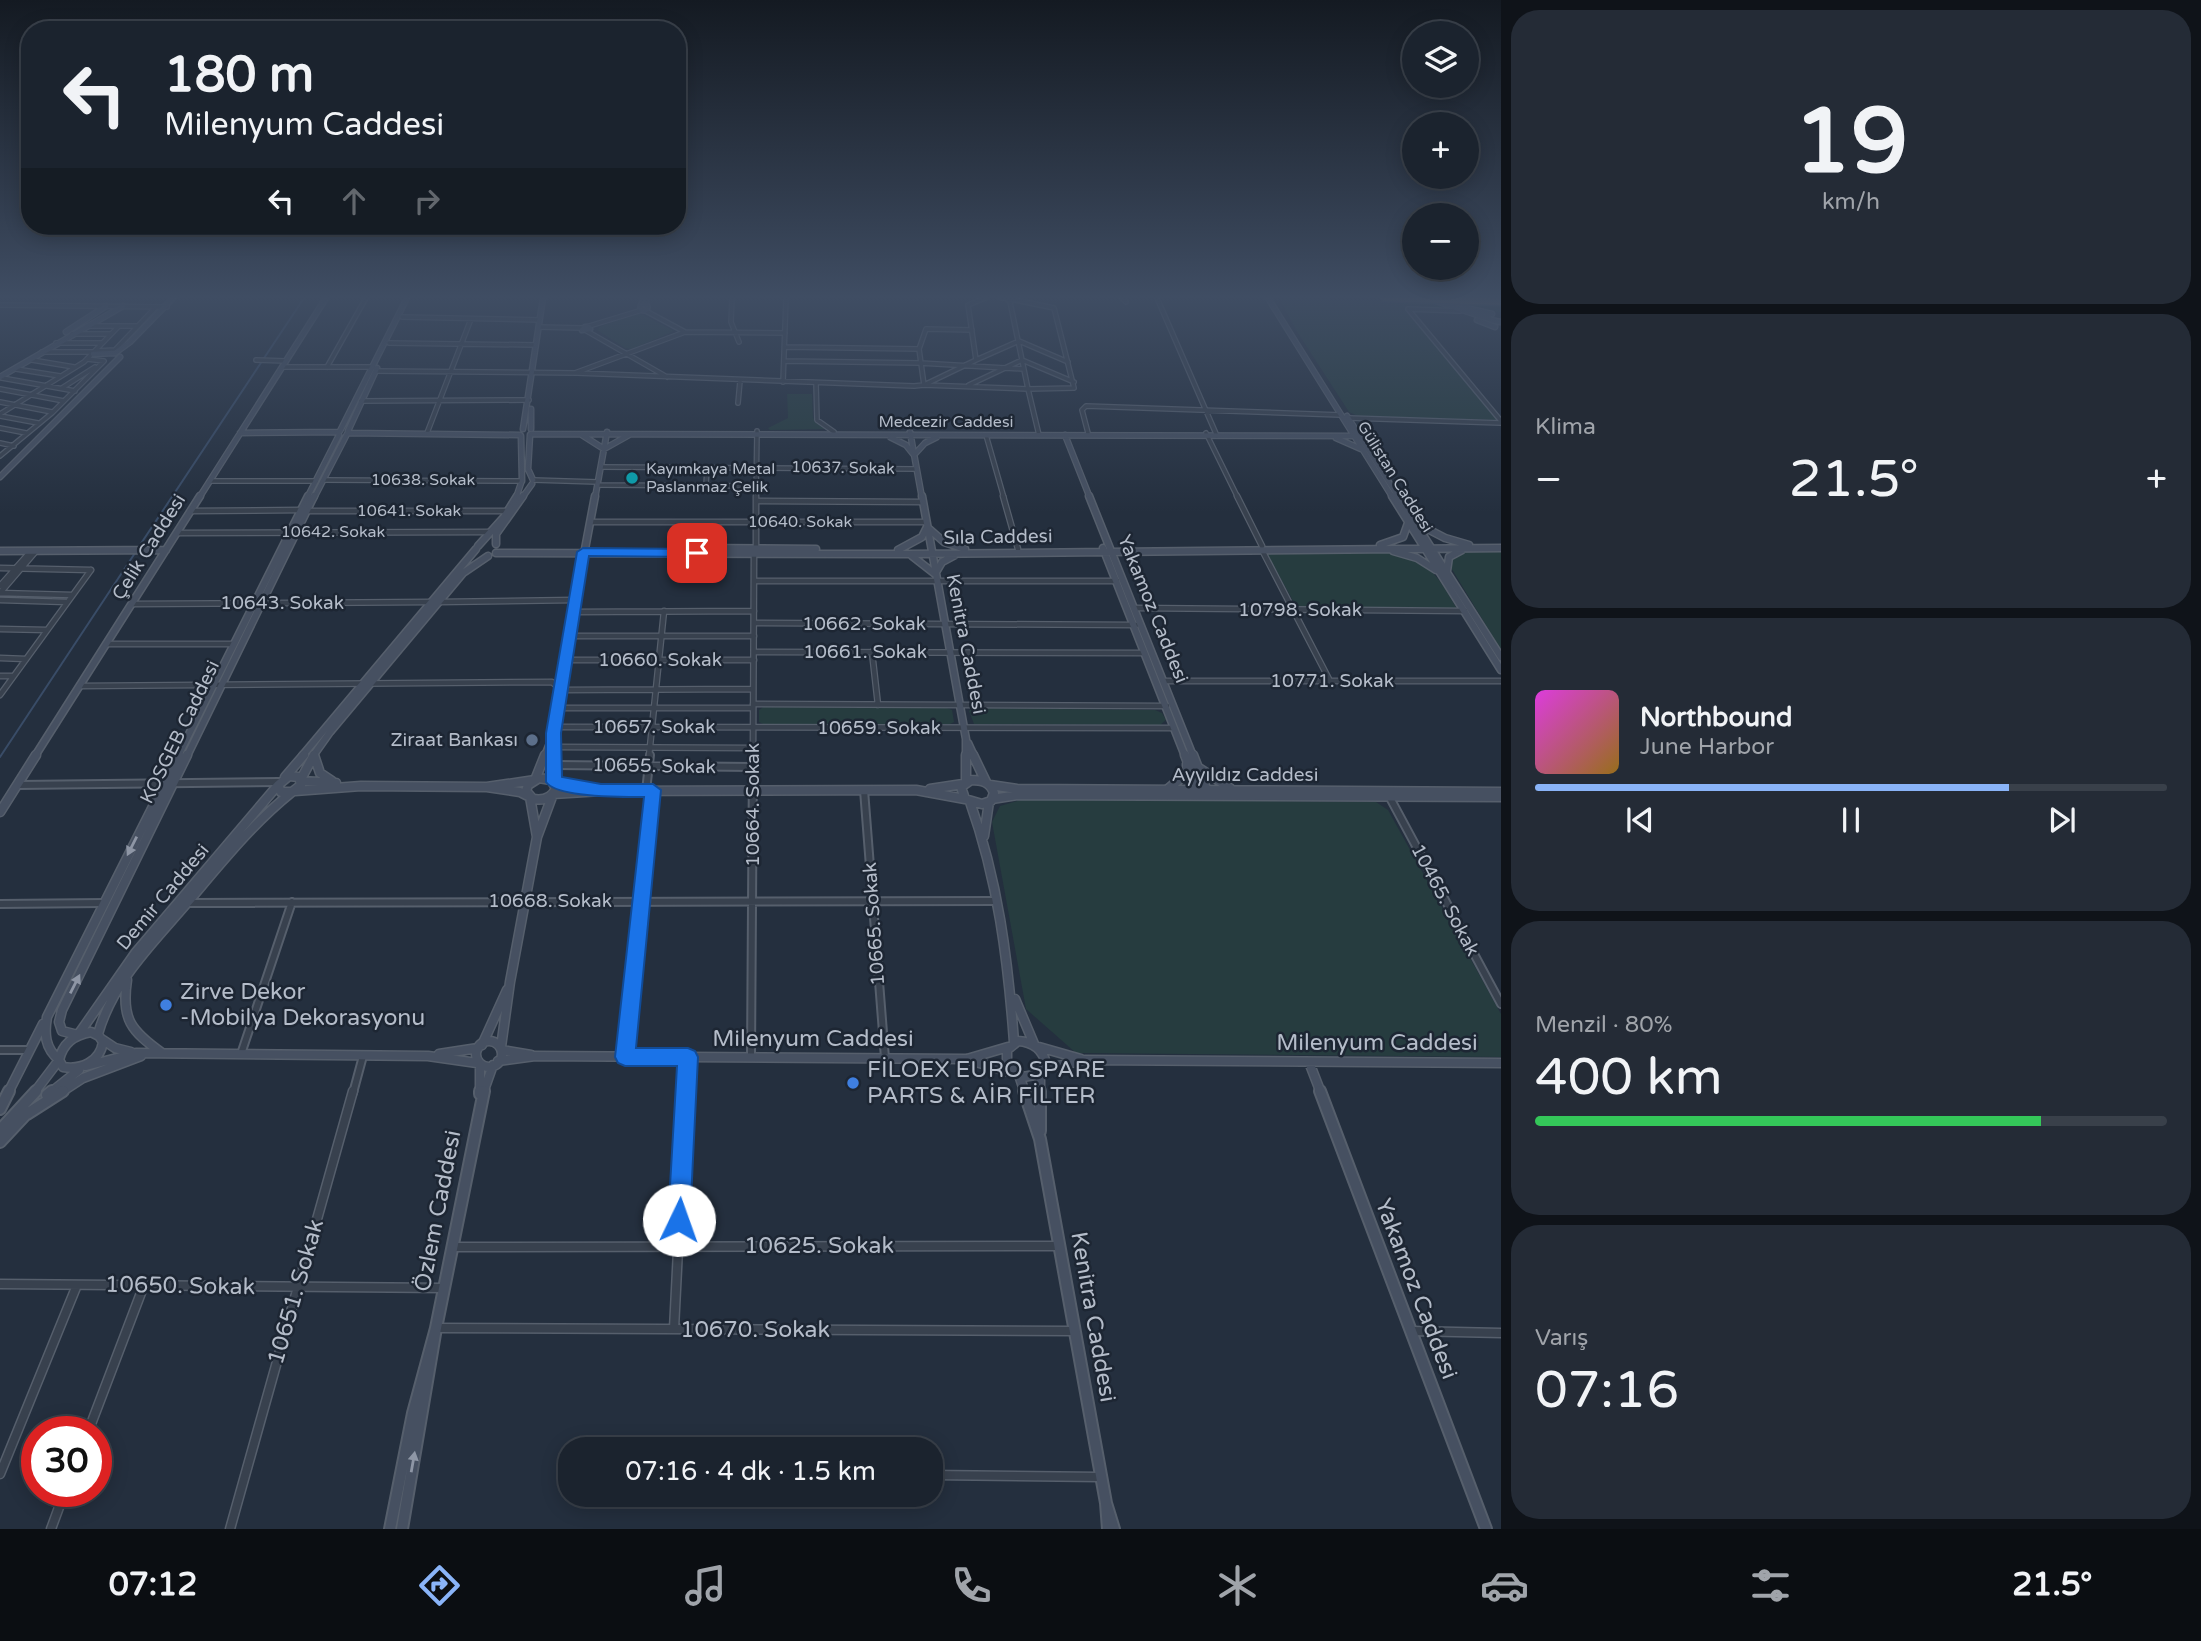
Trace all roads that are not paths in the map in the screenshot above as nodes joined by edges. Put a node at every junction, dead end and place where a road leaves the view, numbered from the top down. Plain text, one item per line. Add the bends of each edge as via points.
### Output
1 (18, 369) edge
2 (72, 369) edge
3 (92, 369) edge
4 (97, 369) edge
5 (102, 369) edge
6 (281, 369) edge
7 (375, 369) joint
8 (402, 369) edge
9 (535, 369) edge
10 (535, 369) edge
11 (586, 369) edge
12 (654, 369) edge
13 (784, 369) edge
14 (921, 369) edge
15 (956, 369) edge
16 (1001, 369) edge
17 (1023, 369) edge
18 (1044, 369) edge
19 (1070, 369) edge
20 (1187, 369) edge
21 (1315, 369) edge
22 (1458, 369) edge
23 (451, 370) junction
24 (535, 373) junction
25 (573, 374) junction
26 (1, 376) edge
27 (60, 376) junction
28 (670, 379) junction
29 (740, 381) junction
30 (783, 382) junction
31 (1074, 382) junction
32 (816, 383) junction
33 (45, 385) junction
34 (924, 385) junction
35 (966, 386) junction
36 (61, 388) junction
37 (0, 389) edge
38 (1027, 389) junction
39 (75, 391) junction
40 (31, 394) junction
41 (528, 400) junction
42 (64, 401) junction
43 (361, 401) junction
44 (439, 401) junction
45 (0, 402) edge
46 (738, 403) dead end
47 (15, 405) junction
48 (1204, 409) junction
49 (53, 412) junction
50 (0, 415) edge
51 (1345, 417) junction
52 (1501, 422) edge
53 (38, 423) junction
54 (0, 428) edge
55 (344, 432) junction
56 (427, 432) junction
57 (521, 432) junction
58 (531, 432) junction
59 (607, 432) junction
60 (834, 432) junction
61 (26, 433) junction
62 (240, 433) junction
63 (575, 433) junction
64 (635, 433) junction
65 (757, 433) junction
66 (910, 433) junction
67 (1088, 433) junction
68 (1326, 433) junction
69 (1039, 434) junction
70 (1207, 434) junction
71 (1216, 434) junction
72 (1356, 434) junction
73 (875, 435) junction
74 (947, 435) junction
75 (986, 435) junction
76 (1065, 435) junction
77 (1315, 436) junction
78 (0, 443) edge
79 (14, 446) junction
80 (604, 449) junction
81 (1363, 451) junction
82 (914, 455) junction
83 (0, 456) edge
84 (601, 467) junction
85 (707, 467) junction
86 (757, 467) junction
87 (916, 469) junction
88 (0, 475) edge
89 (209, 481) junction
90 (320, 481) junction
91 (521, 482) junction
92 (533, 482) junction
93 (597, 483) junction
94 (706, 486) junction
95 (757, 486) junction
96 (756, 501) junction
97 (922, 502) junction
98 (190, 511) junction
99 (306, 511) junction
100 (508, 511) junction
101 (590, 522) junction
102 (756, 522) junction
103 (1408, 522) junction
104 (1416, 522) junction
105 (927, 525) junction
106 (295, 532) junction
107 (490, 532) junction
108 (177, 533) junction
109 (1378, 546) junction
110 (477, 547) junction
111 (1428, 547) junction
112 (1469, 547) junction
113 (1501, 547) edge
114 (497, 548) junction
115 (1262, 548) junction
116 (1018, 549) junction
117 (166, 550) junction
118 (584, 550) junction
119 (898, 550) junction
120 (1107, 550) junction
121 (755, 551) junction
122 (964, 551) junction
123 (0, 552) edge
124 (32, 552) junction
125 (932, 552) junction
126 (142, 553) junction
127 (909, 554) junction
128 (488, 556) junction
129 (161, 558) junction
130 (0, 568) edge
131 (19, 568) junction
132 (1444, 572) junction
133 (936, 577) junction
134 (754, 580) junction
135 (1116, 581) junction
136 (0, 586) edge
137 (0, 593) edge
138 (72, 595) junction
139 (0, 600) edge
140 (575, 600) junction
141 (67, 602) junction
142 (435, 602) junction
143 (259, 603) junction
144 (132, 604) junction
145 (1135, 608) junction
146 (1293, 610) junction
147 (664, 611) junction
148 (754, 611) junction
149 (1465, 611) junction
150 (573, 612) junction
151 (754, 623) junction
152 (945, 624) junction
153 (1138, 625) junction
154 (0, 629) edge
155 (47, 631) junction
156 (569, 636) junction
157 (661, 636) junction
158 (754, 636) junction
159 (106, 644) junction
160 (234, 644) junction
161 (754, 652) junction
162 (872, 652) junction
163 (950, 652) junction
164 (1144, 653) junction
165 (1501, 657) edge
166 (0, 658) edge
167 (26, 659) junction
168 (565, 660) junction
169 (659, 660) junction
170 (754, 660) junction
171 (1501, 670) edge
172 (0, 676) edge
173 (13, 676) junction
174 (1163, 681) junction
175 (1330, 681) junction
176 (1501, 681) edge
177 (367, 685) junction
178 (80, 686) junction
179 (212, 686) junction
180 (221, 686) junction
181 (753, 689) junction
182 (561, 690) junction
183 (656, 690) junction
184 (0, 695) edge
185 (878, 705) junction
186 (960, 705) junction
187 (753, 706) junction
188 (1169, 706) junction
189 (558, 708) junction
190 (654, 708) junction
191 (652, 727) junction
192 (753, 727) junction
193 (1174, 728) junction
194 (964, 729) junction
195 (554, 730) junction
196 (966, 739) junction
197 (555, 747) junction
198 (650, 747) junction
199 (753, 748) junction
200 (314, 754) junction
201 (1186, 760) junction
202 (1195, 763) junction
203 (555, 765) junction
204 (649, 766) junction
205 (753, 766) junction
206 (302, 780) junction
207 (535, 780) junction
208 (280, 781) junction
209 (554, 782) junction
210 (339, 783) junction
211 (964, 783) junction
212 (988, 784) junction
213 (18, 785) junction
214 (164, 785) junction
215 (174, 785) junction
216 (361, 786) junction
217 (487, 788) junction
218 (601, 790) junction
219 (650, 790) junction
220 (753, 790) junction
221 (864, 790) junction
222 (916, 790) junction
223 (1164, 790) junction
224 (1238, 790) junction
225 (294, 791) junction
226 (1203, 793) junction
227 (553, 794) junction
228 (1501, 794) edge
229 (1389, 796) junction
230 (530, 797) junction
231 (968, 801) junction
232 (990, 801) junction
233 (0, 812) edge
234 (537, 837) junction
235 (984, 837) junction
236 (525, 901) junction
237 (642, 901) junction
238 (752, 901) junction
239 (873, 901) junction
240 (996, 901) junction
241 (188, 902) junction
242 (292, 902) junction
243 (104, 903) junction
244 (0, 904) edge
245 (127, 976) junction
246 (510, 982) junction
247 (1012, 992) junction
248 (1501, 1004) edge
249 (47, 1017) junction
250 (78, 1035) junction
251 (100, 1037) junction
252 (1011, 1045) junction
253 (480, 1046) junction
254 (1036, 1046) junction
255 (502, 1048) junction
256 (0, 1050) edge
257 (29, 1050) junction
258 (135, 1053) junction
259 (149, 1053) junction
260 (163, 1054) junction
261 (241, 1054) junction
262 (363, 1055) junction
263 (428, 1056) junction
264 (535, 1056) junction
265 (625, 1057) junction
266 (688, 1057) junction
267 (751, 1058) junction
268 (885, 1058) junction
269 (59, 1059) junction
270 (966, 1059) junction
271 (1085, 1060) junction
272 (1309, 1062) junction
273 (496, 1063) junction
274 (1501, 1063) edge
275 (479, 1064) junction
276 (84, 1067) junction
277 (1042, 1072) junction
278 (1018, 1074) junction
279 (480, 1102) junction
280 (0, 1109) edge
281 (26, 1114) junction
282 (0, 1130) edge
283 (1040, 1139) junction
284 (0, 1143) edge
285 (1059, 1246) junction
286 (452, 1247) junction
287 (678, 1247) junction
288 (0, 1284) edge
289 (77, 1285) junction
290 (144, 1285) junction
291 (297, 1287) junction
292 (444, 1288) junction
293 (436, 1328) junction
294 (674, 1329) junction
295 (1074, 1331) junction
296 (1411, 1331) junction
297 (1501, 1333) edge
298 (94, 1416) edge
299 (0, 1474) edge
300 (943, 1475) edge
301 (1100, 1477) junction
302 (1106, 1503) junction
303 (59, 1507) edge
304 (51, 1529) edge
305 (230, 1529) edge
306 (390, 1529) edge
307 (401, 1529) edge
308 (1108, 1529) edge
309 (1115, 1529) edge
310 (1486, 1529) edge

1 - 27 street
2 - 27 street
3 - 36 street
4 - 39 street
5 - 88 street
6 - 62 street, Çelik Caddesi
7 - 43 street, KOSGEB Caddesi
7 - 55 street, KOSGEB Caddesi
8 - 23 street
9 - 24 street
10 - 24 street
11 - 25 street
12 - 28 street
13 - 30 street
14 - 34 street
15 - 34 street
16 - 35 street
17 - 38 street
18 - 31 street
19 - 31 street
20 - 48 street
21 - 51 street, Gülistan Caddesi
22 - 52 street
23 - 24 street
23 - 44 street
24 - 25 street
24 - 41 street
24 - 58 street
25 - 28 street
26 - 33 street
27 - 33 street
28 - 29 street
29 - 30 street
29 - 46 street
30 - 32 street
31 - 38 street via 1071,390
32 - 34 street
32 - 60 street via 817,420
33 - 36 street
33 - 40 street
34 - 35 street
35 - 38 street
36 - 39 street
37 - 40 street
38 - 69 street
39 - 42 street
40 - 42 street
40 - 47 street
41 - 44 street
41 - 57 street
42 - 49 street
43 - 44 street
43 - 55 street, KOSGEB Caddesi
44 - 56 street
45 - 47 street
47 - 49 street
47 - 50 street
48 - 51 street
48 - 67 street via 1083,407
48 - 71 street
49 - 53 street
50 - 53 street
51 - 52 street
51 - 68 street via 1341,428
51 - 72 street, Gülistan Caddesi
53 - 61 street
54 - 61 street
55 - 56 street
55 - 62 street
55 - 90 street, KOSGEB Caddesi
56 - 57 street
57 - 58 street
57 - 91 street
58 - 59 street, Medcezir Caddesi
58 - 63 street, Medcezir Caddesi
58 - 92 street via 528,469
59 - 63 street, Medcezir Caddesi
59 - 64 street, Medcezir Caddesi
59 - 65 street, Medcezir Caddesi
59 - 80 street
60 - 65 street, Medcezir Caddesi
60 - 66 street, Medcezir Caddesi
61 - 79 street
62 - 89 street, Çelik Caddesi
63 - 80 street
64 - 65 street, Medcezir Caddesi
64 - 80 street
65 - 73 street, Medcezir Caddesi
65 - 86 street, 10664. Sokak
66 - 69 street, Medcezir Caddesi
66 - 73 street, Medcezir Caddesi
66 - 74 street, Medcezir Caddesi
66 - 82 street, Kenitra Caddesi
67 - 69 street, Medcezir Caddesi
67 - 70 street, Medcezir Caddesi
68 - 71 street, Medcezir Caddesi
68 - 72 street, Medcezir Caddesi
69 - 75 street, Medcezir Caddesi
69 - 76 street, Medcezir Caddesi
70 - 71 street, Medcezir Caddesi
70 - 76 street, Medcezir Caddesi
70 - 115 street
71 - 77 street, Medcezir Caddesi
72 - 77 street, Medcezir Caddesi
72 - 81 street, Gülistan Caddesi
72 - 104 street, Gülistan Caddesi
73 - 82 street via 899,441
74 - 75 street, Medcezir Caddesi
74 - 82 street via 925,443
75 - 116 street
76 - 120 street, Yakamoz Caddesi
77 - 81 street via 1341,439
78 - 79 street
79 - 83 street
80 - 84 street
81 - 103 street, Gülistan Caddesi
82 - 87 street, Kenitra Caddesi
84 - 85 street, 10637. Sokak
84 - 93 street
85 - 86 street, 10637. Sokak
85 - 94 street
86 - 87 street, 10637. Sokak
86 - 95 street, 10664. Sokak
87 - 97 street, Kenitra Caddesi
89 - 90 street, 10638. Sokak
89 - 98 street, Çelik Caddesi
90 - 91 street, 10638. Sokak
90 - 99 street, KOSGEB Caddesi
91 - 92 street
91 - 100 street, Demir Caddesi
92 - 93 street
92 - 114 street via 496,534
93 - 94 street
93 - 101 street
94 - 95 street
95 - 96 street, 10664. Sokak
96 - 97 street
96 - 102 street, 10664. Sokak
97 - 105 street, Kenitra Caddesi
98 - 99 street, 10641. Sokak
98 - 108 street, Çelik Caddesi
99 - 100 street, 10641. Sokak
99 - 106 street, KOSGEB Caddesi
100 - 107 street, Demir Caddesi
101 - 102 street, 10640. Sokak
101 - 118 street
102 - 105 street, 10640. Sokak
102 - 121 street, 10664. Sokak
103 - 109 street via 1401,539
103 - 111 street, Gülistan Caddesi
104 - 111 street, Gülistan Caddesi
104 - 112 street
105 - 119 street via 922,537
105 - 122 street via 939,539
105 - 125 street, Kenitra Caddesi
106 - 107 street, 10642. Sokak
106 - 108 street, 10642. Sokak
106 - 143 street, KOSGEB Caddesi
107 - 110 street, Demir Caddesi
108 - 117 street, Çelik Caddesi
109 - 111 street, Sıla Caddesi
109 - 115 street, Sıla Caddesi
109 - 132 street
110 - 114 street via 487,542
110 - 128 street via 478,554
110 - 142 street, Demir Caddesi
111 - 112 street, Sıla Caddesi
111 - 132 street, Gülistan Caddesi
112 - 113 street, Sıla Caddesi
112 - 132 street via 1449,557
114 - 118 street, Sıla Caddesi
114 - 128 street, Demir Caddesi
115 - 120 street, Sıla Caddesi
115 - 146 street
116 - 120 street
116 - 122 street
117 - 126 street
117 - 129 street, Çelik Caddesi
118 - 121 street, Sıla Caddesi
118 - 140 street
119 - 121 street
119 - 125 street
120 - 122 street, Sıla Caddesi
120 - 135 street, Yakamoz Caddesi
120 - 145 street, Yakamoz Caddesi
121 - 127 street, Sıla Caddesi
121 - 134 street, 10664. Sokak
122 - 125 street, Sıla Caddesi
122 - 133 street via 942,562
123 - 124 street
124 - 126 street
124 - 131 street
125 - 127 street, Sıla Caddesi
125 - 133 street, Kenitra Caddesi
126 - 129 street
127 - 133 street
128 - 142 street, Demir Caddesi via 467,569
129 - 144 street, Çelik Caddesi
130 - 131 street
131 - 136 street
131 - 137 street
131 - 138 street via 91,570
132 - 149 street, Gülistan Caddesi
132 - 165 street, Gülistan Caddesi
133 - 134 street
133 - 135 street
133 - 152 street, Kenitra Caddesi
134 - 148 street, 10664. Sokak
135 - 153 street, Yakamoz Caddesi
137 - 138 street
138 - 141 street
139 - 141 street
140 - 142 street, 10643. Sokak
140 - 150 street
141 - 155 street
142 - 143 street, 10643. Sokak
142 - 177 street, Demir Caddesi
143 - 144 street, 10643. Sokak
143 - 160 street, KOSGEB Caddesi
143 - 180 street, KOSGEB Caddesi
144 - 159 street, Çelik Caddesi
145 - 146 street, 10798. Sokak
145 - 153 street, Yakamoz Caddesi
146 - 149 street, 10798. Sokak
146 - 175 street
147 - 148 street
147 - 150 street
147 - 157 street
148 - 151 street, 10664. Sokak
149 - 171 street, Gülistan Caddesi
150 - 156 street
151 - 152 street, 10662. Sokak
151 - 158 street, 10664. Sokak
152 - 153 street, 10662. Sokak
152 - 163 street, Kenitra Caddesi
153 - 164 street, Yakamoz Caddesi
153 - 174 street, Yakamoz Caddesi
154 - 155 street
155 - 167 street
156 - 157 street
156 - 168 street
157 - 158 street
157 - 169 street
158 - 161 street, 10664. Sokak
159 - 160 street
159 - 178 street, Çelik Caddesi
160 - 179 street, KOSGEB Caddesi
161 - 162 street, 10661. Sokak
161 - 170 street, 10664. Sokak
162 - 163 street, 10661. Sokak
162 - 185 street
163 - 164 street, 10661. Sokak
163 - 186 street, Kenitra Caddesi
164 - 188 street, Yakamoz Caddesi
166 - 167 street
167 - 173 street
168 - 169 street, 10660. Sokak
168 - 182 street
169 - 170 street, 10660. Sokak
169 - 183 street
170 - 181 street, 10664. Sokak
172 - 173 street
173 - 184 street
174 - 175 street, 10771. Sokak
174 - 188 street, Yakamoz Caddesi
175 - 176 street, 10771. Sokak
177 - 180 street
177 - 182 street via 552,682
177 - 200 street, Demir Caddesi
177 - 208 street, Demir Caddesi
178 - 179 street
178 - 213 street, Çelik Caddesi
179 - 180 street
179 - 214 street, KOSGEB Caddesi
180 - 215 street, KOSGEB Caddesi
181 - 183 street
181 - 187 street, 10664. Sokak
182 - 183 street
182 - 189 street
183 - 190 street
185 - 186 street, 10659. Sokak
185 - 187 street, 10659. Sokak
186 - 188 street, 10659. Sokak
186 - 194 street, Kenitra Caddesi
187 - 190 street, 10659. Sokak
187 - 192 street, 10664. Sokak
188 - 193 street, Yakamoz Caddesi
188 - 202 street, Yakamoz Caddesi
189 - 190 street, 10659. Sokak
189 - 195 street
190 - 191 street
191 - 192 street, 10657. Sokak
191 - 195 street, 10657. Sokak
191 - 198 street
192 - 194 street, 10659. Sokak
192 - 199 street, 10664. Sokak
193 - 194 street, 10659. Sokak
193 - 201 street, Yakamoz Caddesi
194 - 196 street, Kenitra Caddesi
195 - 197 street
195 - 207 street
196 - 211 street
196 - 212 street
197 - 198 street
197 - 203 street
198 - 199 street
198 - 204 street
199 - 205 street, 10664. Sokak
200 - 206 street, Demir Caddesi
200 - 210 street via 320,773
201 - 223 street via 1187,773
201 - 226 street, Yakamoz Caddesi
202 - 224 street via 1211,778
202 - 226 street, Yakamoz Caddesi
203 - 204 street, 10655. Sokak
203 - 209 street
204 - 205 street, 10655. Sokak
204 - 219 street
205 - 220 street, 10664. Sokak
206 - 208 street via 294,775
206 - 210 street
206 - 225 street, Demir Caddesi
207 - 209 street
207 - 217 street
207 - 230 street via 527,788
208 - 215 street
208 - 225 street via 281,792
208 - 250 street, Demir Caddesi via 136,952
209 - 218 street
209 - 227 street
210 - 216 street
211 - 212 street via 976,779
211 - 222 street
211 - 231 street via 960,791
212 - 223 street, Ayyıldız Caddesi via 1017,789
212 - 232 street via 994,793
213 - 214 street
213 - 233 street, Çelik Caddesi
214 - 215 street
214 -> 243 street, KOSGEB Caddesi
250 -> 215 street, KOSGEB Caddesi via 60,1027 62,1010
216 - 217 street
216 - 225 street
217 - 230 street
218 - 219 street
218 - 227 street
219 - 220 street
219 - 237 street
220 - 221 street
220 - 238 street, 10664. Sokak
221 - 222 street
221 - 239 street, 10665. Sokak
222 - 231 street
223 - 226 street, Ayyıldız Caddesi
224 - 226 street, Ayyıldız Caddesi
224 - 228 street, Ayyıldız Caddesi
225 - 241 street, Demir Caddesi via 252,827
226 - 229 street, Ayyıldız Caddesi
226 - 232 street, Ayyıldız Caddesi via 1018,795
227 - 230 street via 542,800
227 - 234 street
228 - 229 street, Ayyıldız Caddesi
229 - 248 street, 10465. Sokak
230 - 234 street
231 - 232 street
231 - 235 street
232 - 235 street
234 - 236 street
235 - 240 street
236 - 237 street, 10668. Sokak
236 - 242 street, 10668. Sokak
236 - 246 street
237 - 238 street, 10668. Sokak
237 - 265 street
238 - 239 street, 10668. Sokak
238 - 267 street, 10664. Sokak
239 - 240 street, 10668. Sokak
239 - 268 street, 10665. Sokak
240 - 247 street
241 - 242 street, 10668. Sokak
241 - 245 street, Demir Caddesi
242 - 261 street
243 - 244 street
243 - 249 street, KOSGEB Caddesi
245 - 251 street, Demir Caddesi via 104,1010
245 - 260 street via 126,1019 134,1032
246 - 253 street
246 - 255 street
247 - 252 street
247 - 254 street
249 - 257 street, KOSGEB Caddesi
249 - 269 street via 47,1043
250 - 251 street
250 - 269 street via 64,1046
251 - 258 street
251 - 276 street via 100,1054
252 - 254 street via 1025,1041
252 - 270 street
252 - 278 street via 1005,1059
253 - 255 street via 495,1042
253 - 263 street
253 - 275 street via 475,1055
254 - 271 street
254 - 277 street via 1045,1058
255 - 264 street
255 - 273 street
256 - 257 street
257 - 280 street, KOSGEB Caddesi
258 - 259 street
258 - 276 street
259 - 260 street
259 - 281 street via 90,1074
260 - 261 street
261 - 262 street
262 - 263 street
262 - 291 street, 10651. Sokak
263 - 275 street
264 - 265 street, Milenyum Caddesi
264 - 273 street
265 - 266 street, Milenyum Caddesi
266 - 267 street, Milenyum Caddesi
266 - 287 street
267 - 268 street, Milenyum Caddesi
268 - 270 street, Milenyum Caddesi
269 - 276 street via 66,1069
269 - 282 street
270 - 278 street
271 - 272 street, Milenyum Caddesi
271 - 277 street
272 - 274 street, Milenyum Caddesi
272 - 296 street, Yakamoz Caddesi
273 - 275 street
273 - 279 street, Özlem Caddesi
275 - 279 street, Özlem Caddesi
276 - 281 street
277 - 278 street via 1029,1077
277 - 283 street
278 - 283 street
279 - 286 street, Özlem Caddesi
281 - 284 street
283 - 285 street, Kenitra Caddesi
285 - 287 street, 10625. Sokak
285 - 295 street, Kenitra Caddesi
286 - 287 street, 10625. Sokak
286 - 292 street, Özlem Caddesi
287 - 294 street
288 - 289 street, 10650. Sokak
289 - 290 street, 10650. Sokak
289 - 299 street
290 - 291 street, 10650. Sokak
290 - 298 street
291 - 292 street, 10650. Sokak
291 - 305 street, 10651. Sokak
292 - 293 street, Özlem Caddesi
293 - 294 street, 10670. Sokak
293 - 306 street, Özlem Caddesi
307 -> 293 street, Özlem Caddesi
294 - 295 street, 10670. Sokak
295 - 301 street, Kenitra Caddesi
296 - 297 street
296 - 310 street, Yakamoz Caddesi
300 - 301 street
301 - 302 street, Kenitra Caddesi
302 - 308 street, Kenitra Caddesi
302 - 309 street, Kenitra Caddesi
303 - 304 street

